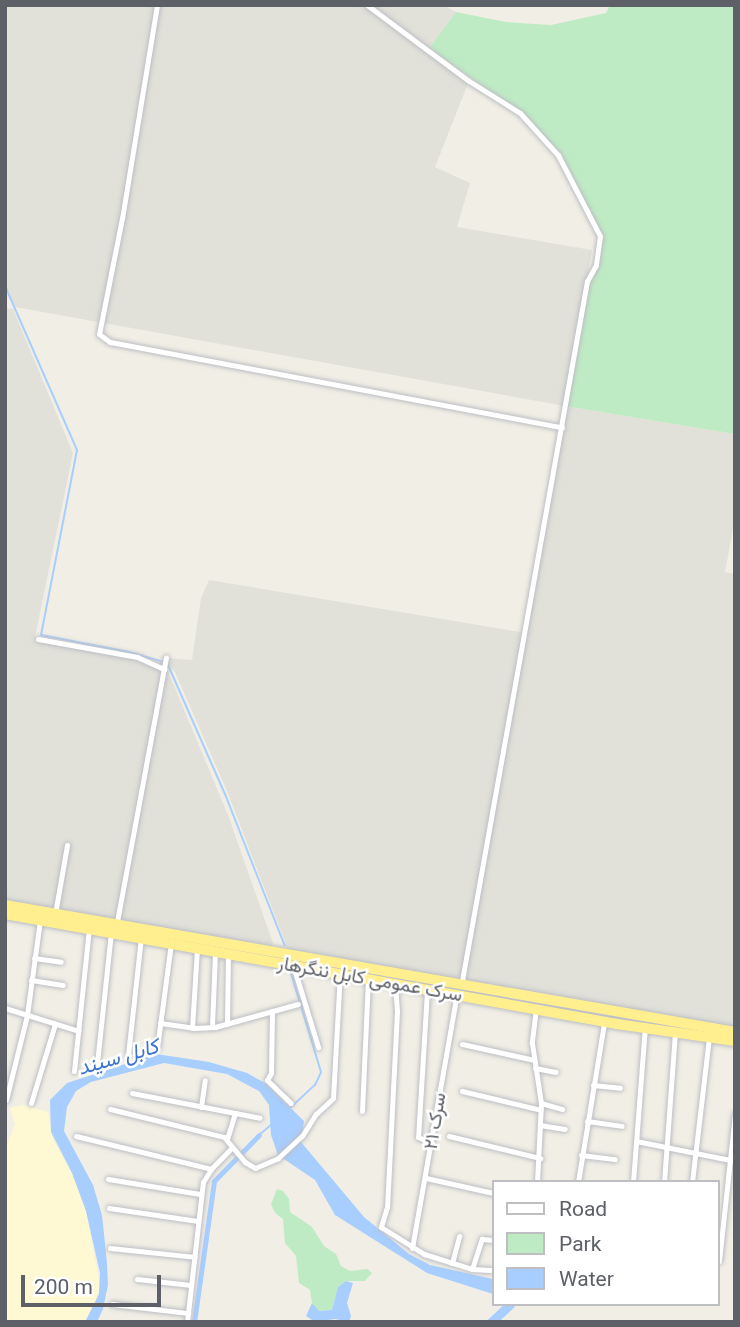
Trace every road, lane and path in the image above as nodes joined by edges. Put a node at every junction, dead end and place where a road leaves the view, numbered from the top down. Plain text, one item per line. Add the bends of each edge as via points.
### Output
1 (157, 5) edge
2 (367, 5) edge
3 (562, 427) junction
4 (38, 639) dead end
5 (166, 658) dead end
6 (164, 669) junction
7 (67, 845) dead end
8 (5, 905) edge
9 (5, 914) edge
10 (55, 914) junction
11 (40, 920) junction
12 (89, 929) junction
13 (114, 930) junction
14 (141, 938) junction
15 (171, 943) junction
16 (197, 948) junction
17 (215, 951) junction
18 (228, 954) junction
19 (34, 958) junction
20 (61, 962) dead end
21 (293, 965) junction
22 (340, 973) junction
23 (369, 979) junction
24 (32, 980) junction
25 (394, 982) junction
26 (63, 985) dead end
27 (427, 988) junction
28 (459, 992) junction
29 (298, 1004) dead end
30 (5, 1008) edge
31 (536, 1008) junction
32 (272, 1011) junction
33 (27, 1015) junction
34 (604, 1022) junction
35 (160, 1023) junction
36 (55, 1024) junction
37 (228, 1024) junction
38 (212, 1027) junction
39 (645, 1027) junction
40 (192, 1028) junction
41 (79, 1031) junction
42 (675, 1032) junction
43 (735, 1032) edge
44 (709, 1038) junction
45 (735, 1041) edge
46 (462, 1044) dead end
47 (318, 1047) dead end
48 (157, 1048) dead end
49 (128, 1055) dead end
50 (534, 1060) junction
51 (97, 1063) dead end
52 (535, 1068) junction
53 (74, 1071) dead end
54 (556, 1072) dead end
55 (205, 1080) dead end
56 (593, 1085) junction
57 (620, 1088) dead end
58 (462, 1091) dead end
59 (132, 1093) dead end
60 (6, 1100) edge
61 (31, 1103) dead end
62 (291, 1103) dead end
63 (541, 1106) junction
64 (201, 1107) junction
65 (562, 1108) dead end
66 (110, 1110) dead end
67 (362, 1111) dead end
68 (234, 1113) junction
69 (735, 1114) edge
70 (260, 1118) dead end
71 (587, 1121) junction
72 (540, 1125) junction
73 (622, 1126) dead end
74 (565, 1129) dead end
75 (76, 1136) dead end
76 (449, 1136) dead end
77 (227, 1139) junction
78 (636, 1141) junction
79 (432, 1143) junction
80 (666, 1147) junction
81 (236, 1152) junction
82 (696, 1153) junction
83 (581, 1155) junction
84 (540, 1158) junction
85 (615, 1158) dead end
86 (733, 1160) edge
87 (211, 1169) junction
88 (426, 1178) junction
89 (107, 1179) dead end
90 (537, 1180) edge
91 (579, 1180) edge
92 (633, 1180) edge
93 (664, 1180) edge
94 (692, 1180) edge
95 (491, 1193) edge
96 (200, 1194) junction
97 (109, 1208) dead end
98 (198, 1220) junction
99 (459, 1236) dead end
100 (491, 1240) edge
101 (110, 1248) dead end
102 (412, 1248) junction
103 (195, 1256) junction
104 (719, 1261) dead end
105 (452, 1263) junction
106 (471, 1269) junction
107 (490, 1270) dead end
108 (137, 1279) dead end
109 (191, 1286) junction
110 (112, 1304) dead end
111 (188, 1313) junction
112 (187, 1322) edge

1 - 3 street via 99,334 110,342
2 - 3 street, سرک ۲۱ via 520,113 558,155 600,236 596,265 587,281
3 - 28 street, سرک ۲۱
4 - 6 street via 137,657
5 - 6 street
6 - 13 street
7 - 10 street
8 - 10 highway, سرک عمومی کابل ننگرهار
9 - 11 highway, سرک عمومی کابل ننگرهار
10 - 13 highway, سرک عمومی کابل ننگرهار
11 - 12 highway, سرک عمومی کابل ننگرهار
11 - 19 street
12 - 13 highway, سرک عمومی کابل ننگرهار
12 - 41 street
13 - 14 highway, سرک عمومی کابل ننگرهار
13 - 28 highway, سرک عمومی کابل ننگرهار
13 - 51 street
14 - 15 highway, سرک عمومی کابل ننگرهار
14 - 49 street
15 - 16 highway, سرک عمومی کابل ننگرهار
15 - 35 street
16 - 17 highway, سرک عمومی کابل ننگرهار
16 - 40 street
17 - 18 highway, سرک عمومی کابل ننگرهار
17 - 38 street
18 - 21 highway, سرک عمومی کابل ننگرهار
18 - 37 street
19 - 20 street
19 - 24 street
21 - 22 highway, سرک عمومی کابل ننگرهار
21 - 47 street
22 - 23 highway, سرک عمومی کابل ننگرهار
22 - 81 street via 335,1093 302,1136 278,1158 255,1168
23 - 25 highway, سرک عمومی کابل ننگرهار
23 - 67 street
24 - 26 street
24 - 33 street
25 - 27 highway, سرک عمومی کابل ننگرهار
25 - 102 street via 397,1011 387,1207 381,1227
27 - 28 highway, سرک عمومی کابل ننگرهار
27 - 79 street via 418,1137
28 - 31 highway, سرک عمومی کابل ننگرهار
28 - 43 highway, سرک عمومی کابل ننگرهار
28 - 79 street, سرک ۲۱
29 - 32 street
30 - 33 street
31 - 34 highway, سرک عمومی کابل ننگرهار
31 - 50 street
32 - 37 street
32 - 62 street via 267,1080
33 - 36 street
33 - 60 street
34 - 39 highway, سرک عمومی کابل ننگرهار
34 - 56 street
35 - 40 street
35 - 48 street
36 - 41 street
36 - 61 street
37 - 38 street
38 - 40 street
39 - 42 highway, سرک عمومی کابل ننگرهار
39 - 78 street
41 - 53 street
42 - 44 highway, سرک عمومی کابل ننگرهار
42 - 80 street
44 - 45 highway, سرک عمومی کابل ننگرهار
44 - 82 street
46 - 50 street
50 - 52 street
52 - 54 street
52 - 63 street
55 - 64 street
56 - 57 street
56 - 71 street
58 - 63 street
59 - 64 street
63 - 65 street
63 - 72 street
64 - 68 street
66 - 77 street
68 - 70 street
68 - 77 street
69 - 86 street
71 - 73 street
71 - 83 street
72 - 74 street
72 - 84 street
75 - 87 street
76 - 84 street
77 - 81 street
78 - 80 street
78 - 92 street
79 - 88 street, سرک ۲۱
80 - 82 street
80 - 93 street
81 - 87 street
82 - 86 street
82 - 94 street
83 - 85 street
83 - 91 street
84 - 90 street
86 - 104 street
87 - 96 street
88 - 95 street
88 - 102 street, سرک ۲۱
89 - 96 street
96 - 98 street
97 - 98 street
98 - 103 street
99 - 105 street
100 - 106 street via 482,1239
101 - 103 street
102 - 105 street
103 - 109 street
105 - 106 street
106 - 107 street
108 - 109 street
109 - 111 street
110 - 111 street
111 - 112 street

